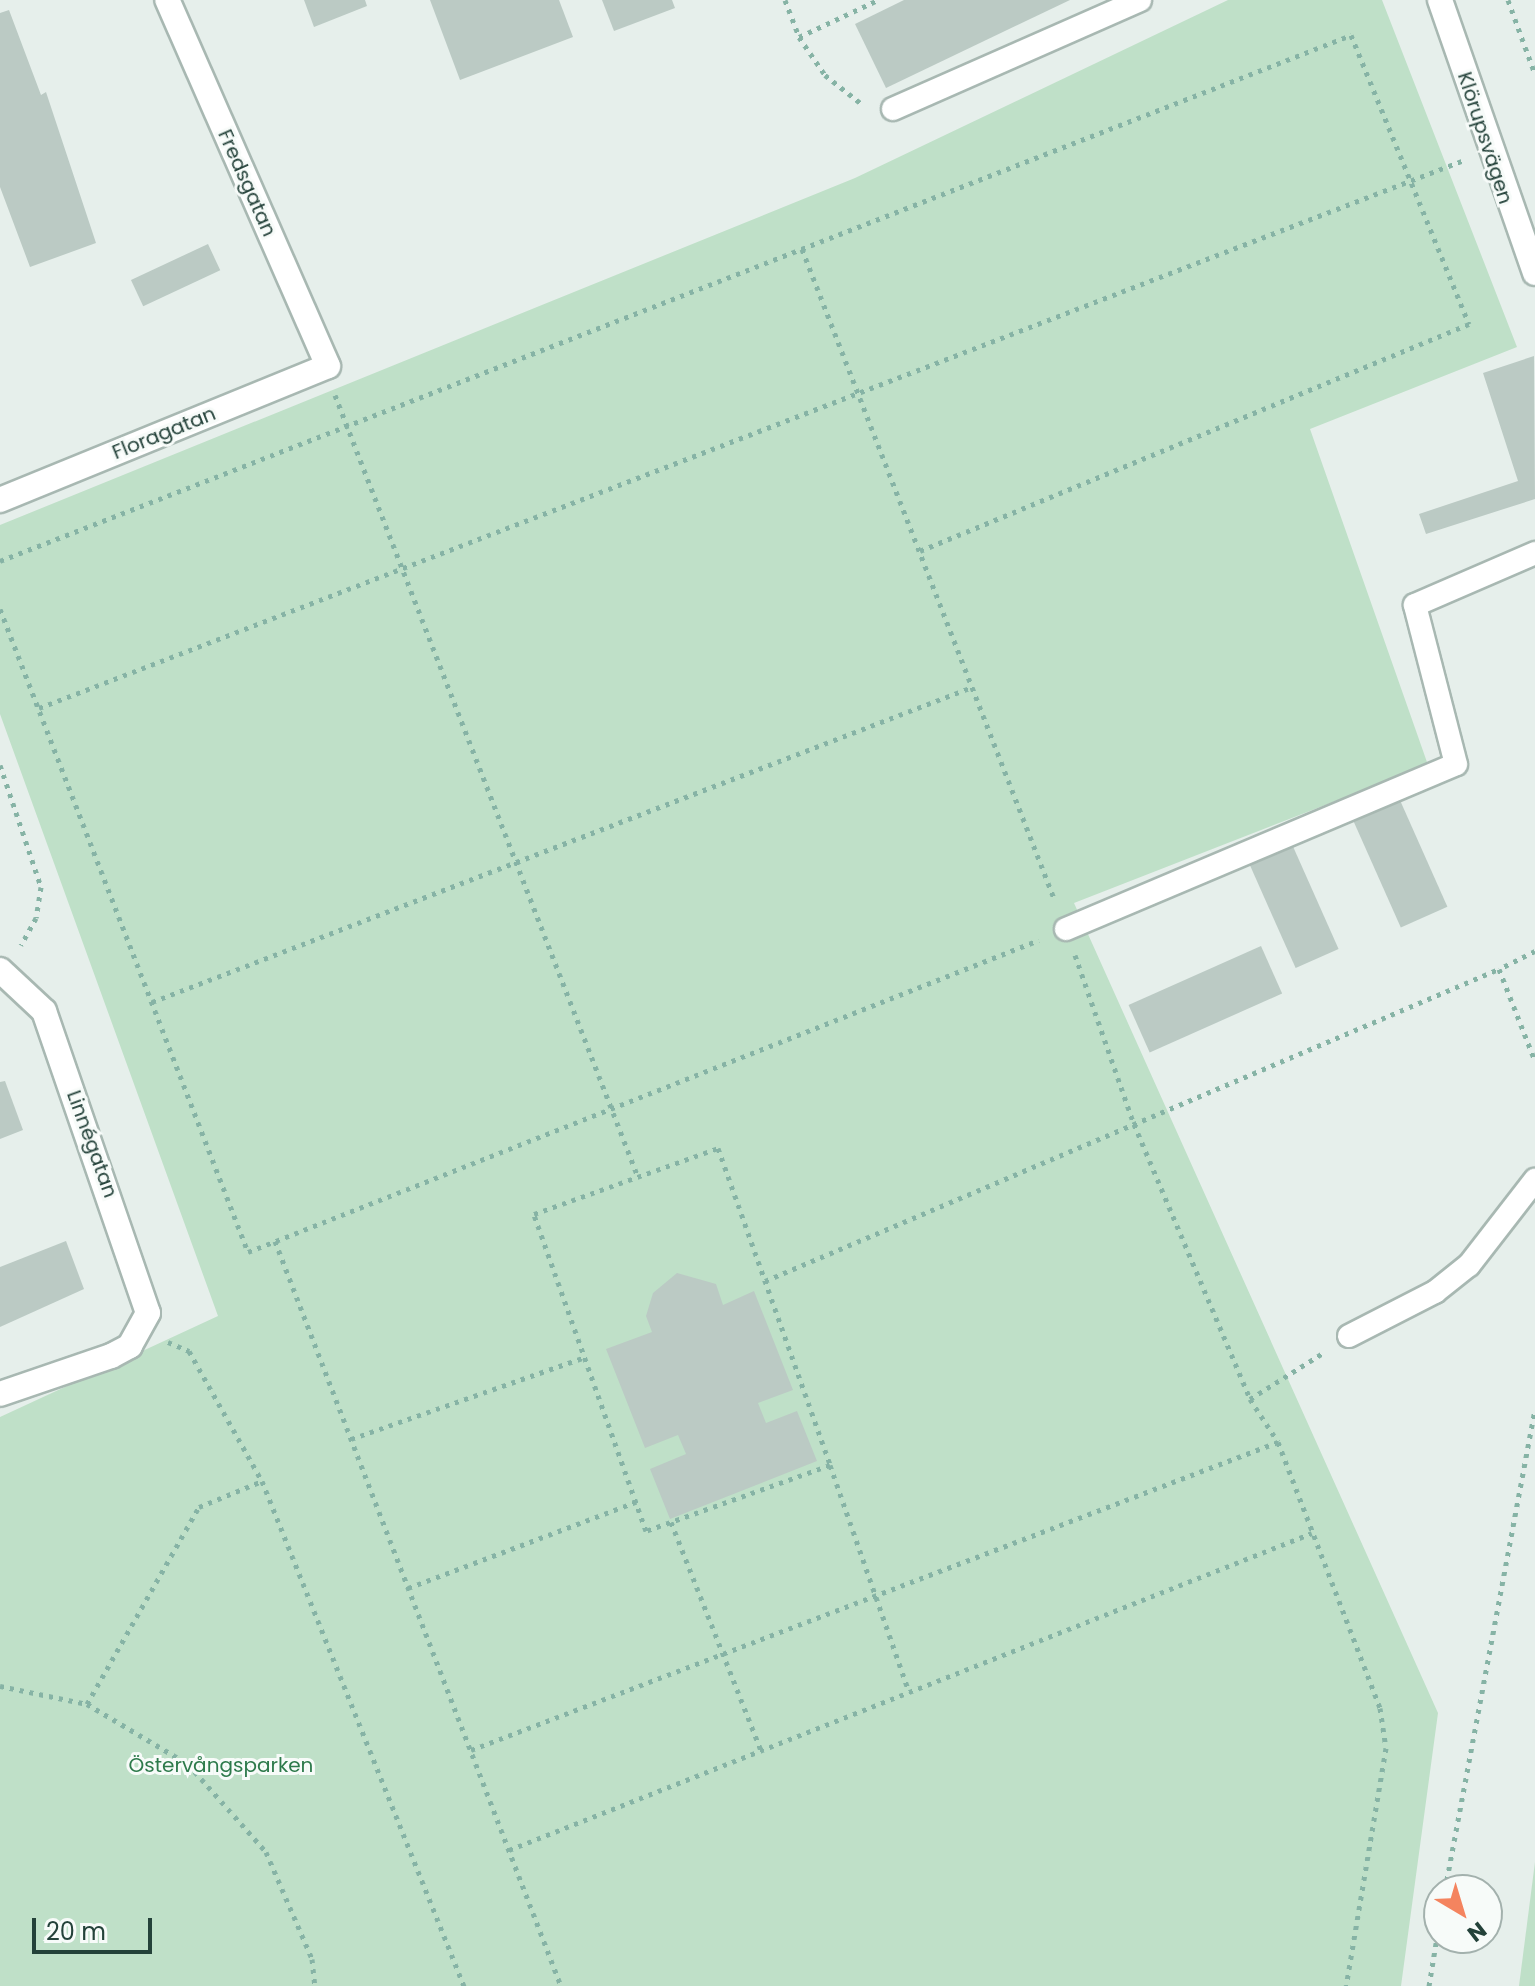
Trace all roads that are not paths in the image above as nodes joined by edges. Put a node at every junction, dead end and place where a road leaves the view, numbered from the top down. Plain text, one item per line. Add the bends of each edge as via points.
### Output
1 (167, 0) edge
2 (1140, 0) edge
3 (1440, 0) edge
4 (893, 109) road end
5 (1535, 273) edge
6 (328, 366) joint
7 (0, 500) edge
8 (1535, 553) edge
9 (1066, 929) road end
10 (3, 970) edge
11 (1535, 1180) edge
12 (1349, 1336) road end
13 (0, 1394) edge

1 - 6 street, Fredsgatan
2 - 4 lane
3 - 5 street, Klörupsvägen via 1488,151
6 - 7 street, Floragatan
8 - 9 lane via 1415,605 1456,764
10 - 13 street, Linnégatan via 44,1011 145,1294 143,1331 111,1356
11 - 12 lane via 1469,1265 1435,1292

